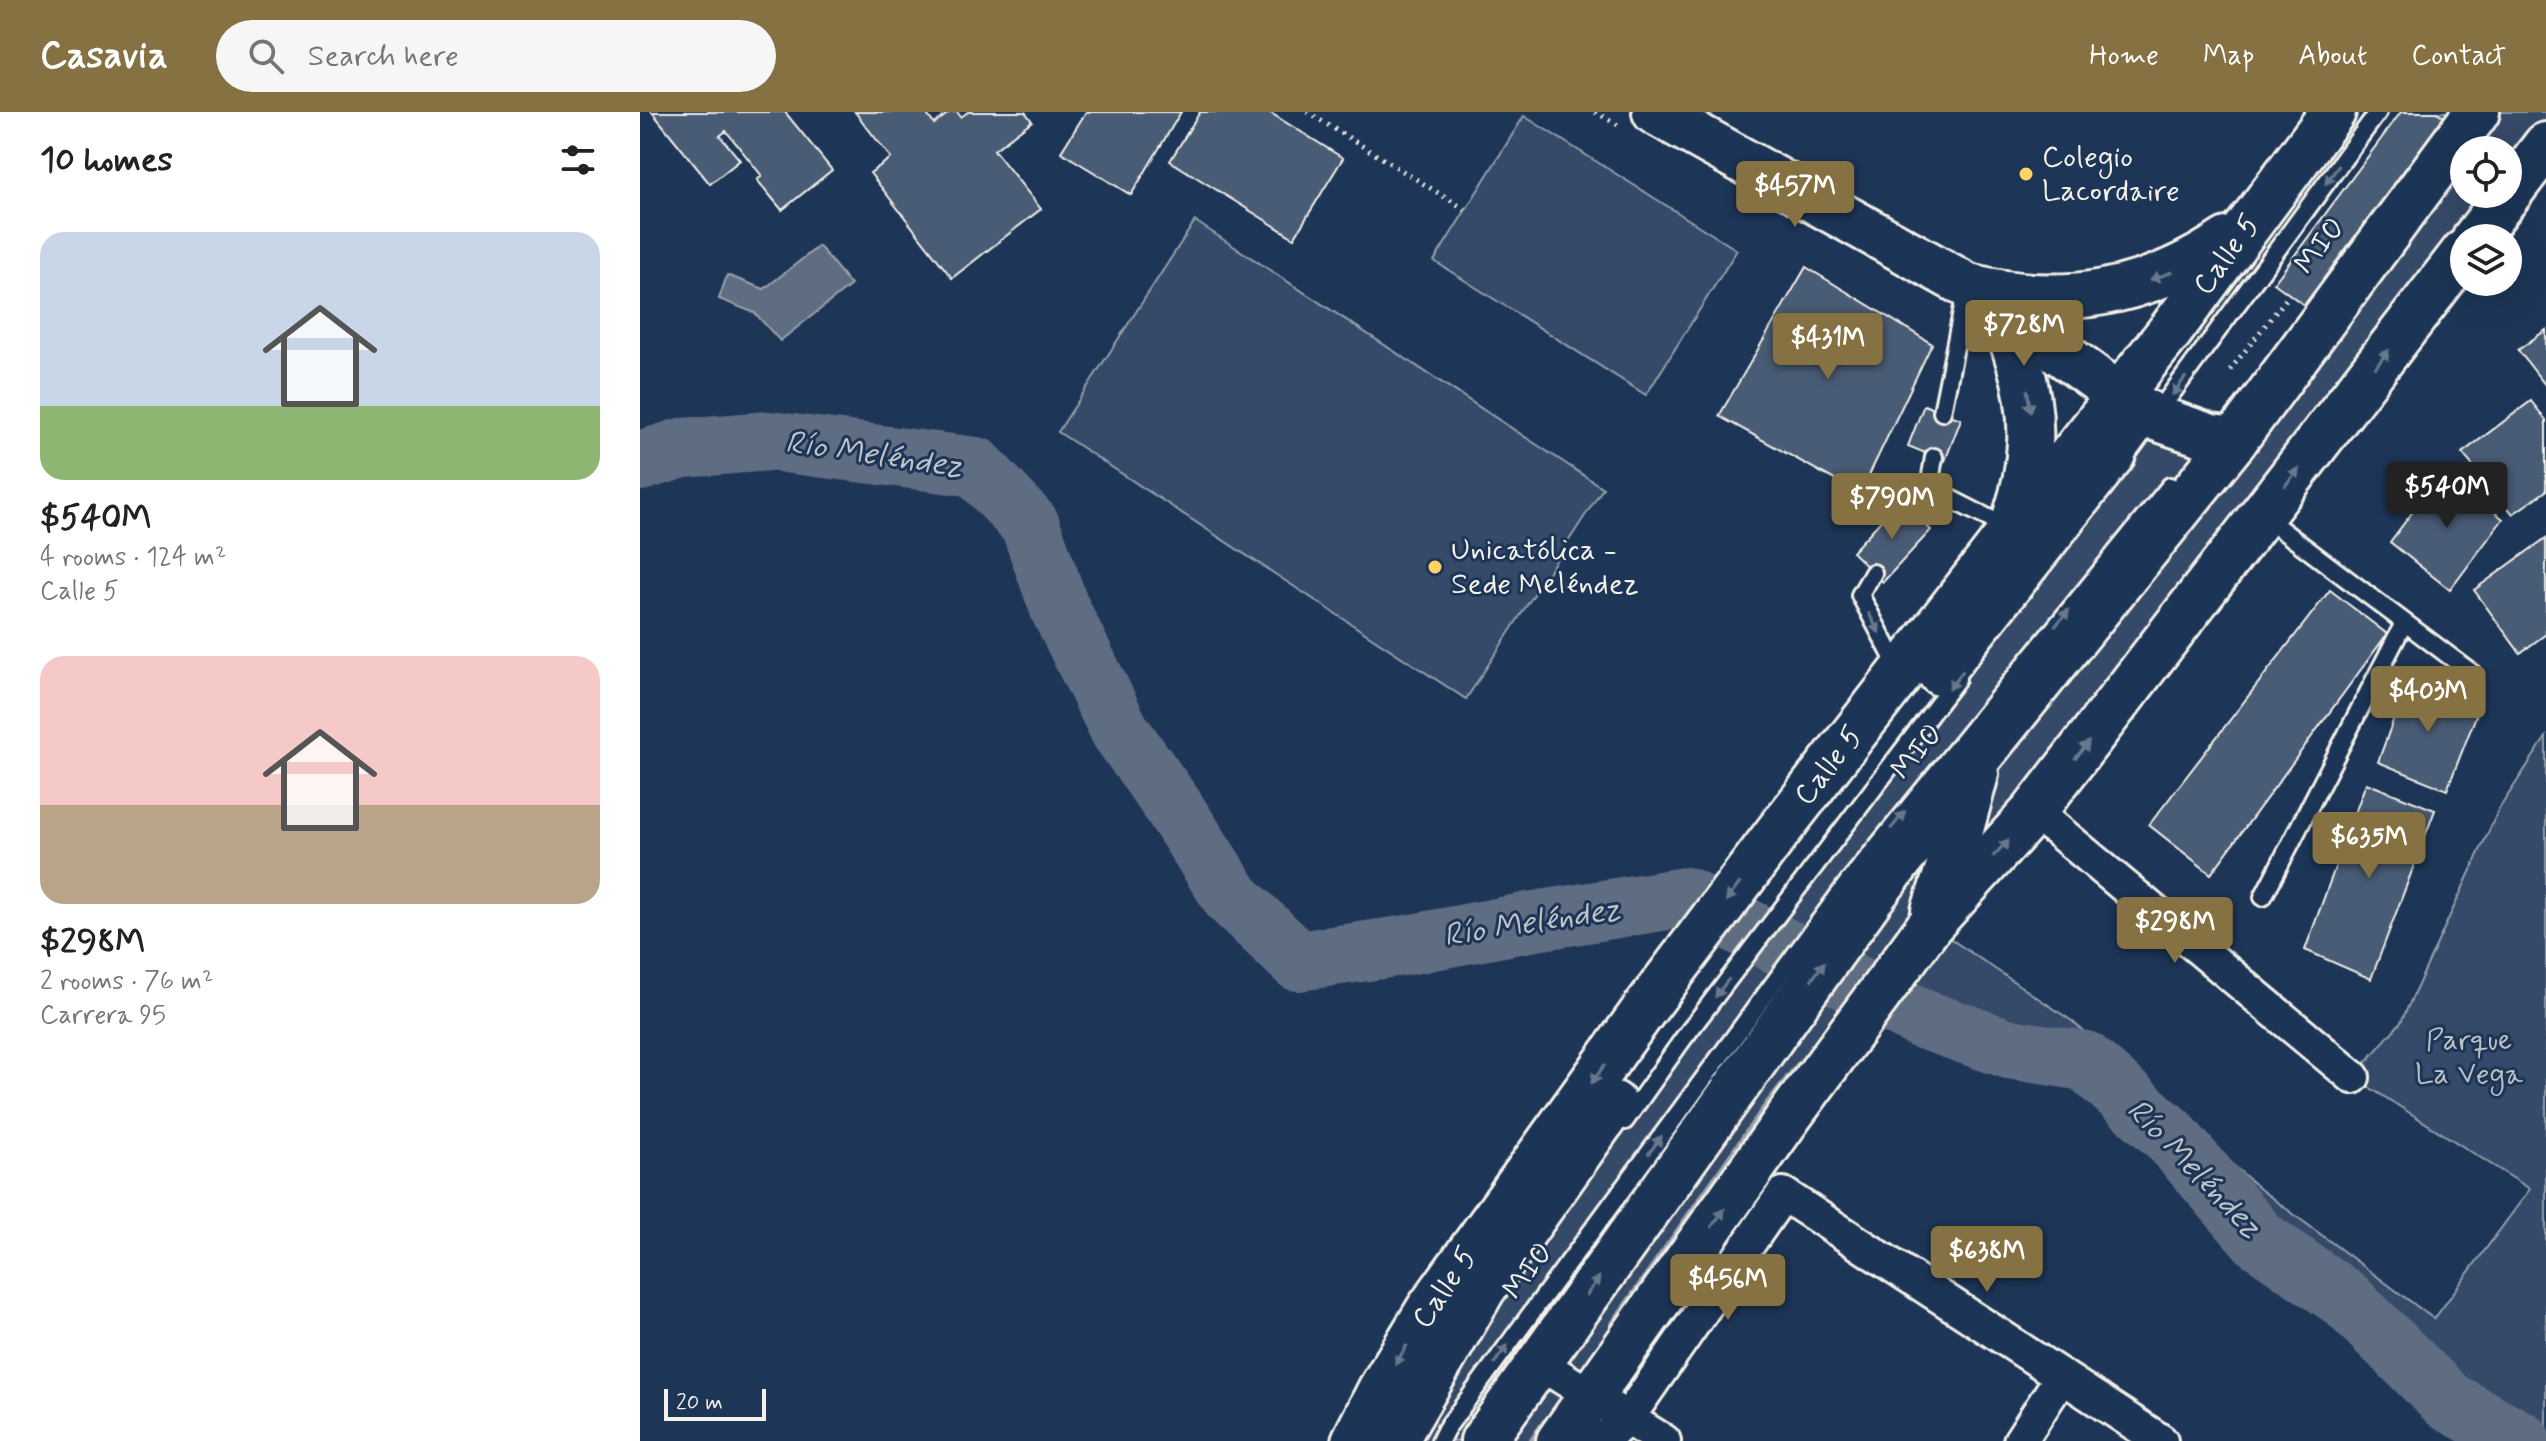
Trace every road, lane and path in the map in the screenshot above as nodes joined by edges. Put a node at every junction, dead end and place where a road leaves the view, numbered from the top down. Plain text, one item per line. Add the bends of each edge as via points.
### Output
1 (1307, 112) edge
2 (1655, 112) edge
3 (2333, 112) edge
4 (2378, 112) edge
5 (2457, 112) edge
6 (2477, 112) edge
7 (2546, 145) edge
8 (2420, 161) dead end
9 (1466, 210) dead end
10 (2251, 221) junction
11 (2486, 224) edge
12 (2450, 270) edge
13 (1968, 286) junction
14 (2290, 294) dead end
15 (2230, 370) dead end
16 (2138, 407) junction
17 (1942, 412) dead end
18 (2335, 421) junction
19 (2216, 438) junction
20 (1934, 457) dead end
21 (2183, 470) dead end
22 (1929, 488) junction
23 (1913, 513) dead end
24 (2262, 516) junction
25 (2012, 530) junction
26 (1873, 573) dead end
27 (2404, 623) junction
28 (2472, 673) dead end
29 (1901, 674) junction
30 (1980, 756) junction
31 (2034, 811) junction
32 (1801, 845) junction
33 (1860, 889) junction
34 (2263, 897) dead end
35 (1926, 930) junction
36 (1665, 1026) junction
37 (1728, 1071) junction
38 (2353, 1077) dead end
39 (1612, 1139) dead end
40 (1539, 1363) junction
41 (2062, 1376) junction
42 (1590, 1396) junction
43 (1627, 1419) junction
44 (1354, 1441) edge
45 (1395, 1441) edge
46 (1440, 1441) edge
47 (1483, 1441) edge
48 (1559, 1441) edge
49 (1602, 1441) edge
50 (1664, 1441) edge
51 (2020, 1441) edge
52 (2161, 1441) edge

1 - 9 path
2 - 13 main road
3 - 10 main road, Calle 5
4 -> 16 lane, MIO
5 - 8 lane
6 - 19 main road
7 - 11 main road
10 -> 13 main road via 2174,272 2114,291 2053,298
10 - 16 main road, Calle 5
18 -> 12 main road
13 - 16 main road
13 - 17 lane
13 -> 25 main road via 2000,319 2026,382 2032,449
14 - 15 path
16 - 19 main road
16 - 25 main road, Calle 5
16 -> 32 main road via 2120,426 2113,454
18 - 19 main road via 2284,440
24 -> 18 main road
19 - 30 main road
20 - 22 lane
33 -> 21 lane, MIO
22 - 23 lane
22 - 25 lane
24 - 27 lane
31 -> 24 main road
25 - 29 main road, Calle 5
26 -> 29 lane via 1860,595
27 - 28 lane
27 - 34 lane
29 - 32 main road, Calle 5
30 - 33 main road
30 - 35 main road
35 -> 31 main road
31 - 38 street
32 -> 36 main road, Calle 5
37 -> 33 main road
42 -> 35 main road
36 - 39 lane
36 -> 44 main road, Calle 5 via 1429,1309
36 - 45 main road via 1483,1289
40 -> 37 main road
46 -> 37 lane, MIO
40 - 42 street
40 - 47 main road
41 - 43 street via 1783,1194
41 - 51 street
41 - 52 street
42 - 43 street
42 - 48 main road
43 - 49 street
43 - 50 street

